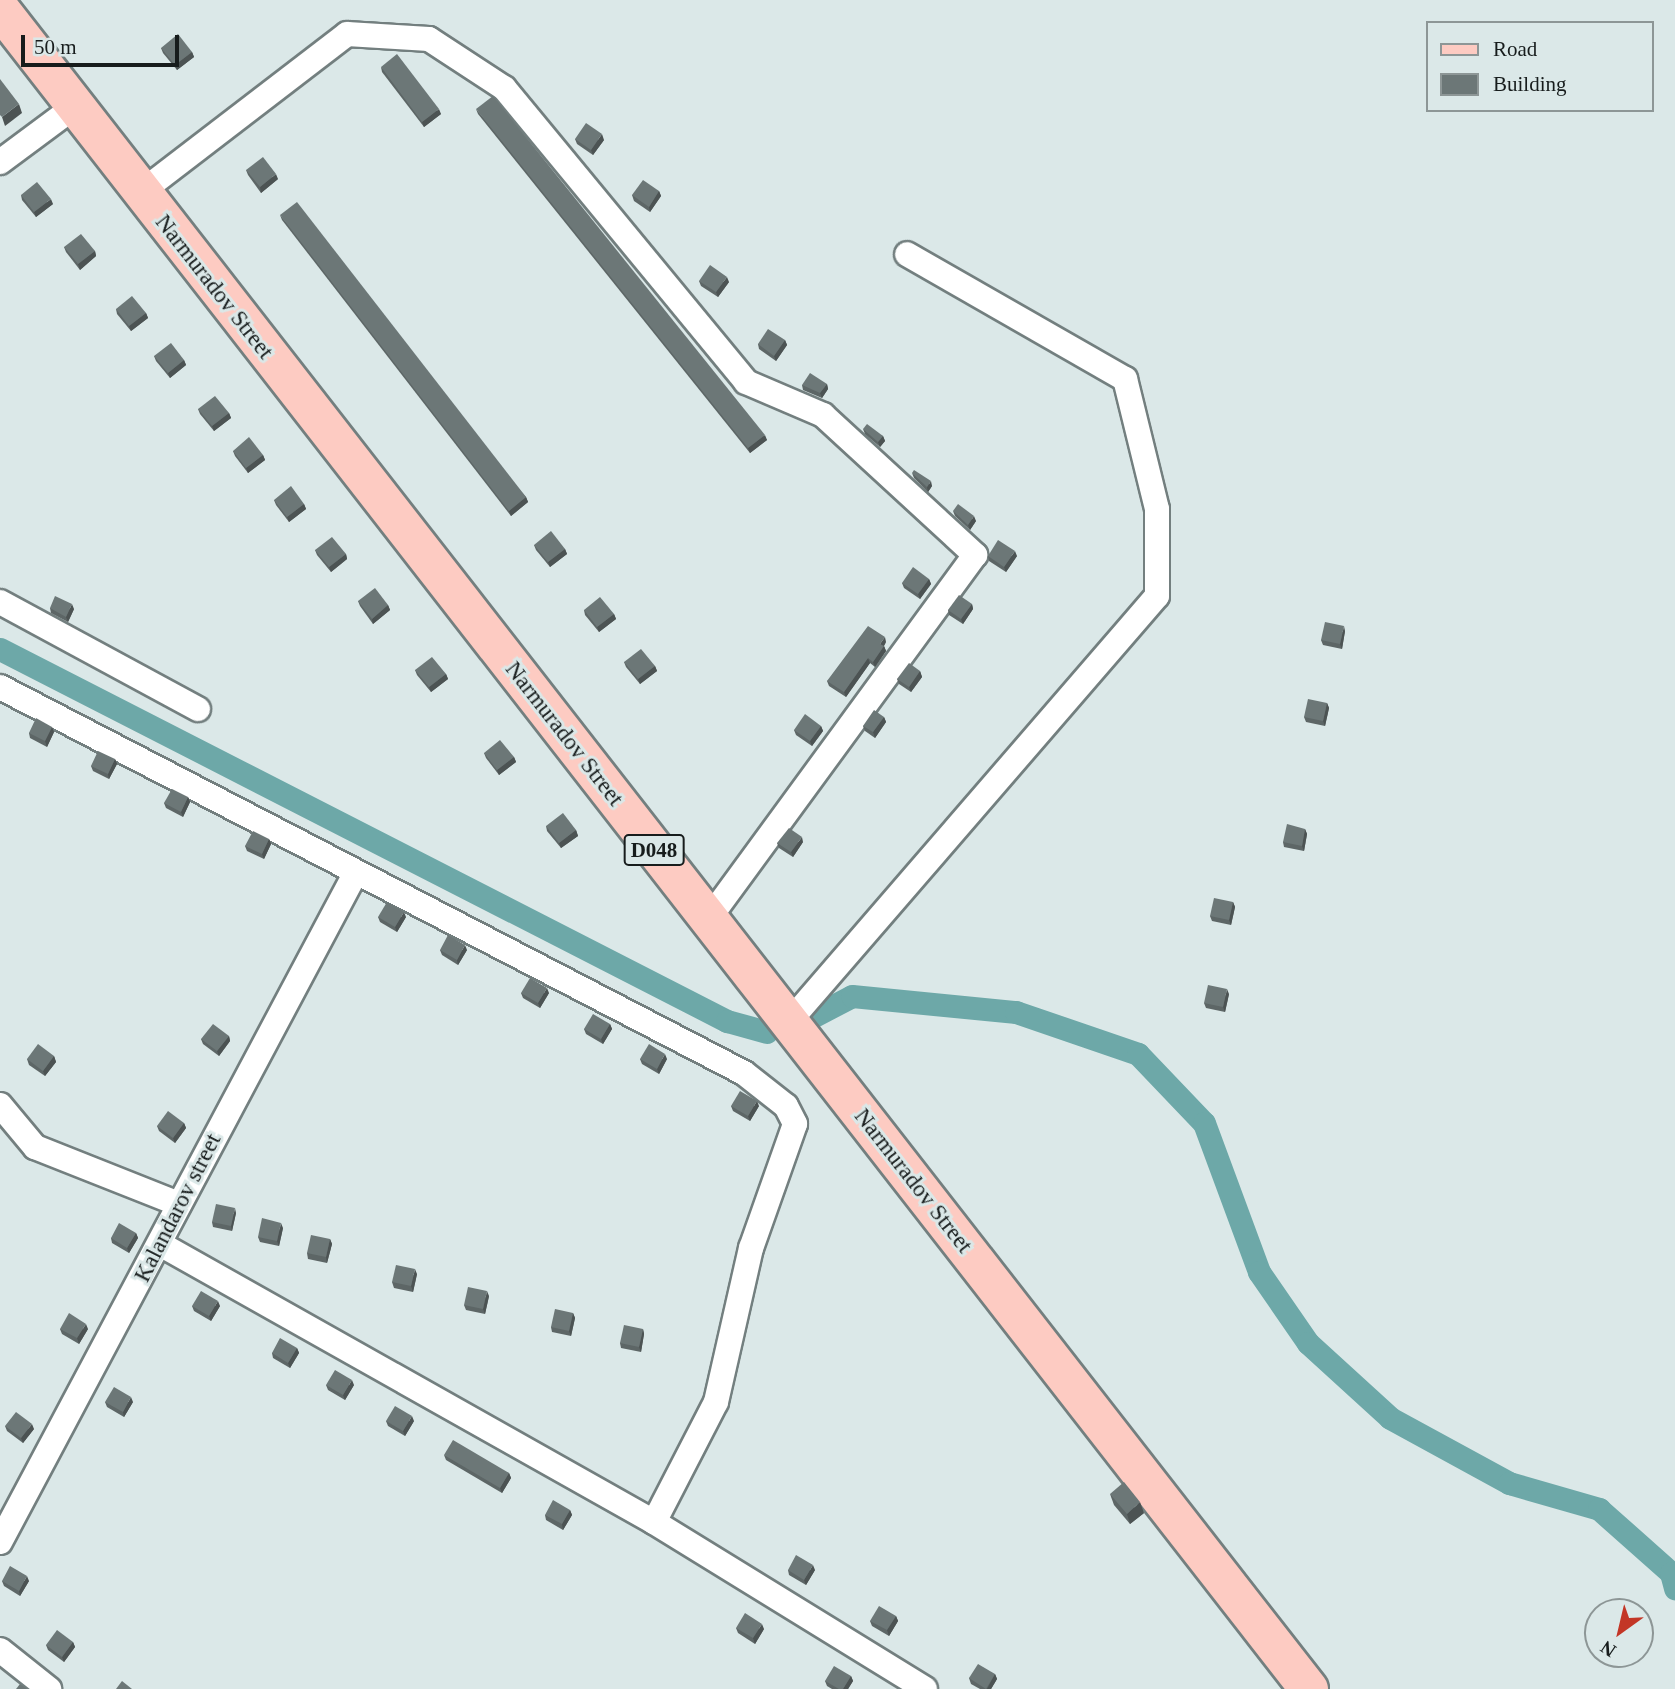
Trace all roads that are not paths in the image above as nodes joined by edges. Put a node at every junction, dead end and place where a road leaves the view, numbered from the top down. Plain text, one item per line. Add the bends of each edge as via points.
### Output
1 (0, 9) edge
2 (74, 107) junction
3 (0, 162) edge
4 (140, 193) junction
5 (907, 254) dead end
6 (0, 602) edge
7 (0, 687) edge
8 (198, 709) dead end
9 (355, 874) junction
10 (709, 919) junction
11 (789, 1022) junction
12 (0, 1105) edge
13 (179, 1204) junction
14 (160, 1244) junction
15 (654, 1522) junction
16 (0, 1542) edge
17 (0, 1650) edge
18 (50, 1689) edge
19 (925, 1689) edge
20 (1309, 1689) edge

1 - 2 main road, Narmuradov Street / D048
2 - 3 street
2 - 4 main road, Narmuradov Street / D048
4 - 10 main road, Narmuradov Street / D048
4 - 10 street via 347,34 429,39 504,88 746,382 823,415 975,555
5 - 11 street via 1125,379 1157,509 1157,596
6 - 8 street
7 - 9 street
9 - 13 street, Kalandarov street
9 - 15 street via 744,1073 777,1096 793,1116 795,1125 751,1248 716,1402
10 - 11 main road, Narmuradov Street / D048
11 - 20 main road, Narmuradov Street / D048
12 - 13 street via 35,1147
13 - 14 street, Kalandarov street
14 - 15 street
14 - 16 street, Kalandarov street
15 - 19 street
17 - 18 street

